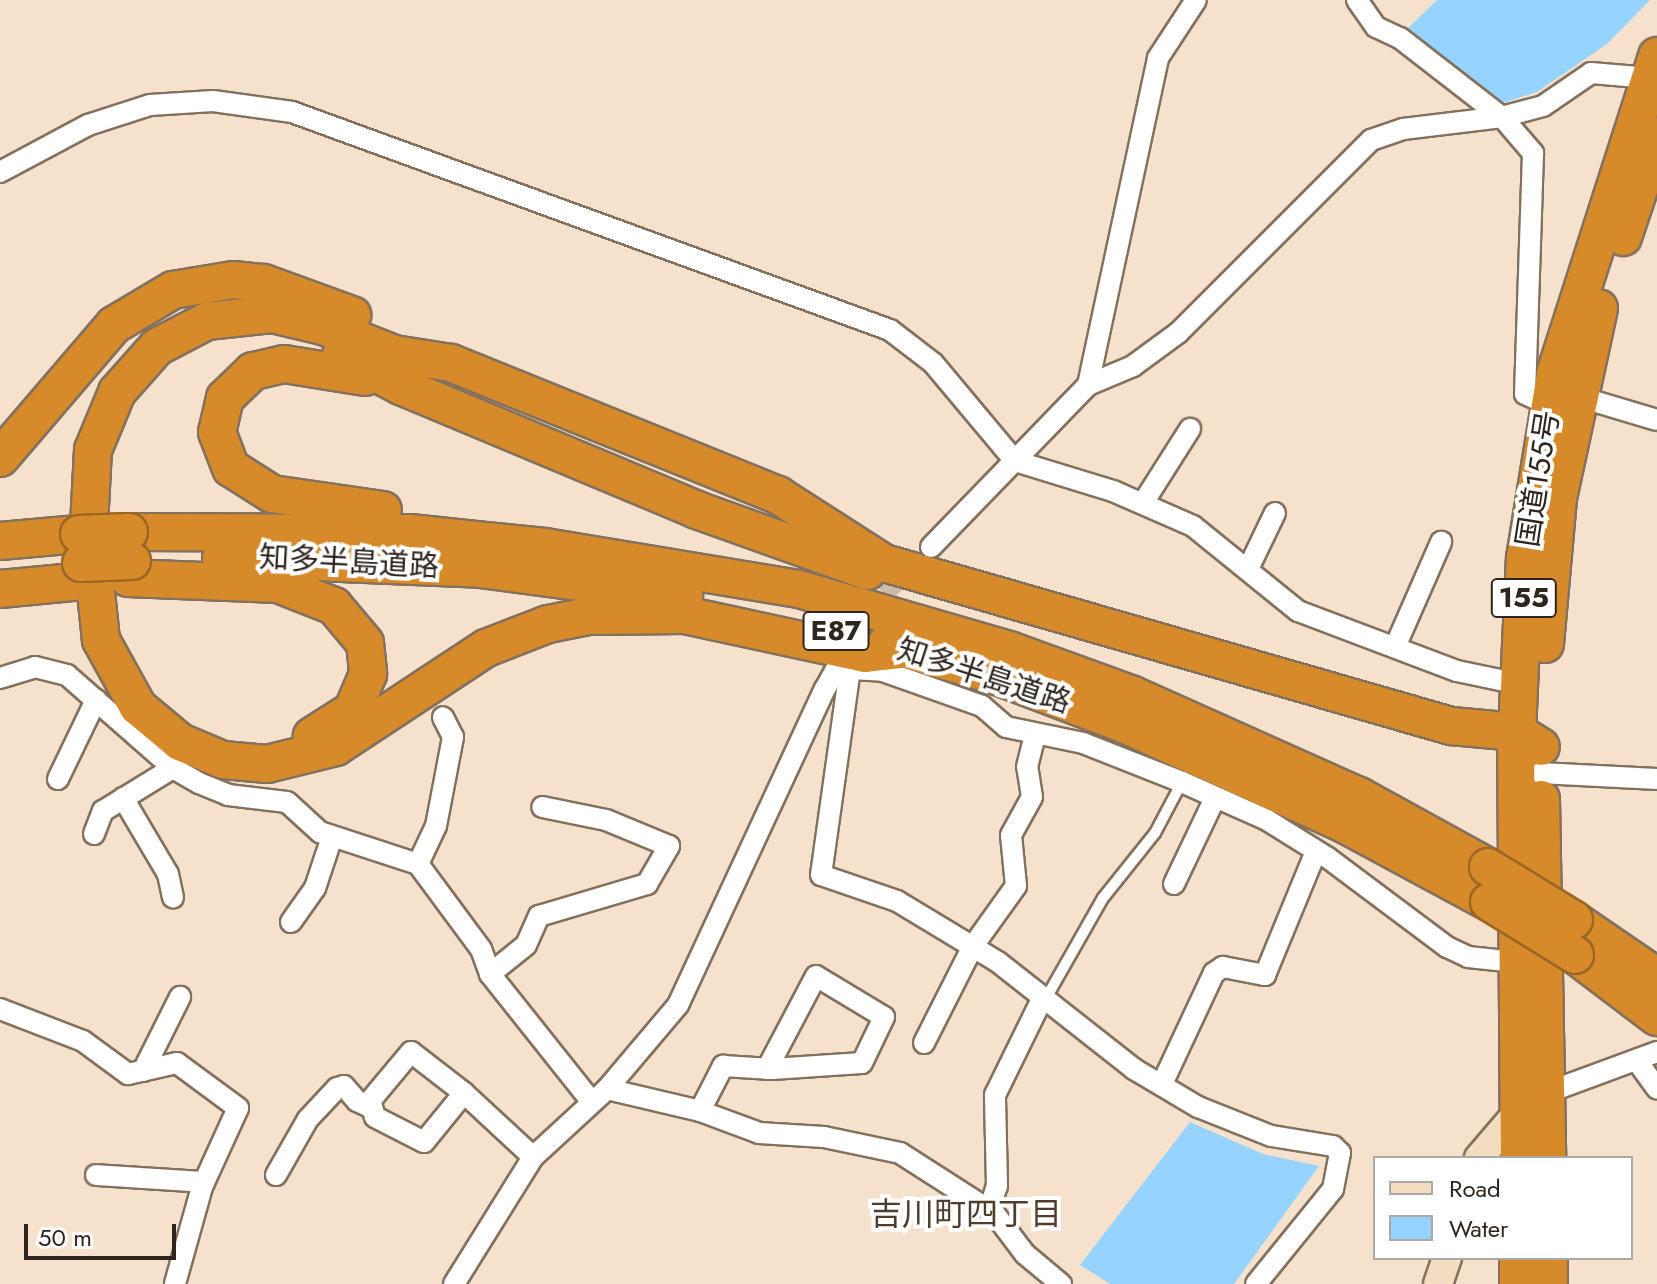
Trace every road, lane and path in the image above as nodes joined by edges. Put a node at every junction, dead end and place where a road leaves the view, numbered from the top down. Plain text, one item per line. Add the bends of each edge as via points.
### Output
1 (1196, 0) edge
2 (1357, 0) edge
3 (1653, 67) edge
4 (1502, 117) junction
5 (1657, 136) edge
6 (0, 172) edge
7 (451, 363) junction
8 (1088, 385) junction
9 (401, 386) junction
10 (1564, 401) junction
11 (1657, 420) edge
12 (1190, 429) dead end
13 (0, 458) edge
14 (1015, 461) junction
15 (1143, 503) junction
16 (1275, 513) dead end
17 (0, 541) edge
18 (1441, 542) dead end
19 (931, 547) tunnel mouth
20 (130, 557) junction
21 (81, 559) junction
22 (1248, 569) junction
23 (0, 570) edge
24 (0, 589) edge
25 (844, 600) junction
26 (1395, 647) junction
27 (908, 649) junction
28 (850, 669) junction
29 (0, 678) edge
30 (1519, 684) junction
31 (96, 700) junction
32 (443, 717) dead end
33 (1035, 735) junction
34 (1529, 751) junction
35 (173, 768) junction
36 (58, 779) dead end
37 (1657, 779) edge
38 (1182, 782) junction
39 (123, 798) junction
40 (1214, 800) junction
41 (542, 807) dead end
42 (94, 834) dead end
43 (332, 837) junction
44 (1316, 851) junction
45 (418, 864) junction
46 (1174, 884) dead end
47 (1489, 884) junction
48 (173, 897) dead end
49 (291, 922) dead end
50 (973, 946) junction
51 (1516, 962) junction
52 (490, 974) junction
53 (1657, 977) edge
54 (180, 997) dead end
55 (1043, 1000) junction
56 (0, 1009) edge
57 (1657, 1017) edge
58 (924, 1043) dead end
59 (1657, 1052) edge
60 (1637, 1061) junction
61 (767, 1069) junction
62 (143, 1071) junction
63 (1162, 1084) junction
64 (1657, 1089) edge
65 (464, 1093) junction
66 (599, 1095) junction
67 (1533, 1099) junction
68 (372, 1108) junction
69 (700, 1111) junction
70 (1481, 1156) edge
71 (1519, 1156) edge
72 (1547, 1156) edge
73 (533, 1157) junction
74 (96, 1175) dead end
75 (276, 1175) dead end
76 (203, 1187) junction
77 (156, 1189) dead end
78 (989, 1210) junction
79 (1446, 1260) edge
80 (1518, 1260) edge
81 (1549, 1260) edge
82 (1054, 1282) edge
83 (175, 1284) edge
84 (454, 1284) edge
85 (1256, 1284) edge
86 (1438, 1284) edge
87 (1518, 1284) edge
88 (1549, 1284) edge

1 - 8 street via 1158,58
2 - 4 street via 1376,27 1400,38
3 - 4 street via 1591,73 1543,106
3 - 10 highway, 国道155号 / 155
4 - 8 street via 1403,129 1371,140 1178,333 1133,366
4 - 10 street via 1533,153 1525,394
5 - 10 highway, 国道155号 / 155
6 - 14 street via 88,125 150,105 213,101 292,112 890,330 933,363
7 - 13 highway via 421,340 295,291 233,280 202,282 145,303 114,325
7 - 27 highway via 394,354 309,322 246,314 187,328 132,370 104,414 93,450 93,592 101,640 120,680 161,729 201,754 223,760 267,764 313,756 361,735 486,648 548,624 588,616 685,615 865,654
7 - 34 highway via 778,495 884,563
8 - 14 street
9 - 20 highway via 303,340 257,334 217,338 178,357 146,384 125,415 111,459 106,526 112,592 118,627 141,681 186,724 215,738 271,745 337,724 363,690 368,653 358,632 334,606 278,584
9 - 25 highway via 322,367 284,364 253,371 234,386 222,406 220,447 231,468 249,483 292,500 597,534 771,569
9 - 34 highway via 697,510 760,528 886,578 1107,648 1460,747
10 - 11 street
10 - 30 highway, 国道155号 / 155 via 1525,558
10 - 34 highway, 国道155号 / 155
12 - 15 street
14 - 15 street
14 - 19 street
15 - 22 street via 1193,526
16 - 22 street
17 - 21 highway, 知多半島道路 / E87
18 - 26 street
20 - 21 highway, 知多半島道路 / E87, bridge
20 - 25 highway, 知多半島道路 / E87 via 323,529 440,536 664,564
20 - 27 highway, 知多半島道路 / E87 via 297,559 554,577 692,597
21 - 23 highway, 知多半島道路 / E87
21 - 24 highway
22 - 26 street via 1298,611
25 - 47 highway, 知多半島道路 / E87 via 1009,650 1133,695 1346,790
26 - 30 street via 1457,671
27 - 47 highway, 知多半島道路 / E87 via 1011,681
28 - 33 street via 883,671 982,706 1006,727
28 - 50 street via 821,875 897,901
28 - 66 street via 837,667 825,689 678,1005
29 - 31 street via 35,667 67,675
30 - 34 highway, 国道155号 / 155
31 - 35 street
31 - 36 street
32 - 45 street via 453,737 436,826
33 - 38 street via 1083,743
33 - 50 street via 1027,767 1032,797 1011,835 1016,886
34 - 37 street
34 - 51 highway, 国道155号 / 155
34 - 67 highway, 国道155号 / 155
35 - 39 street
35 - 43 street via 228,795 287,802
38 - 40 street
38 - 55 lane via 1155,833 1103,898
39 - 42 street via 103,811
39 - 48 street via 168,874
40 - 44 street via 1267,820
40 - 46 street
41 - 52 street via 606,820 669,846 647,884 539,916 526,945
43 - 45 street
43 - 49 street via 315,888
44 - 51 street via 1447,947 1468,957
44 - 63 street via 1265,975 1218,968
45 - 52 street via 481,949
47 - 53 highway, 知多半島道路 / E87, bridge via 1574,920
47 - 57 highway, 知多半島道路 / E87, bridge
50 - 55 street
50 - 58 street
51 - 67 highway, 国道155号 / 155
52 - 66 street
54 - 62 street
55 - 63 street
55 - 78 street via 995,1095 997,1186
56 - 62 street via 83,1041 128,1074
59 - 60 street
60 - 64 street
60 - 67 street
61 - 61 street via 862,1063 884,1017 816,976
61 - 69 street via 723,1066
62 - 76 street via 177,1063 238,1108
63 - 85 street via 1198,1107 1271,1136 1333,1146 1340,1153 1333,1189
65 - 68 street via 424,1142 375,1117
65 - 68 street via 411,1052 370,1101
65 - 73 street
66 - 69 street
66 - 73 street
67 - 70 street
67 - 71 highway, 国道155号 / 155
67 - 72 highway, 国道155号 / 155
68 - 75 street via 344,1086 337,1088 308,1119
69 - 78 street via 759,1133 824,1137 900,1153
73 - 84 street
74 - 76 street
76 - 77 street
76 - 83 street
78 - 82 street
79 - 86 street
80 - 87 highway
81 - 88 highway

